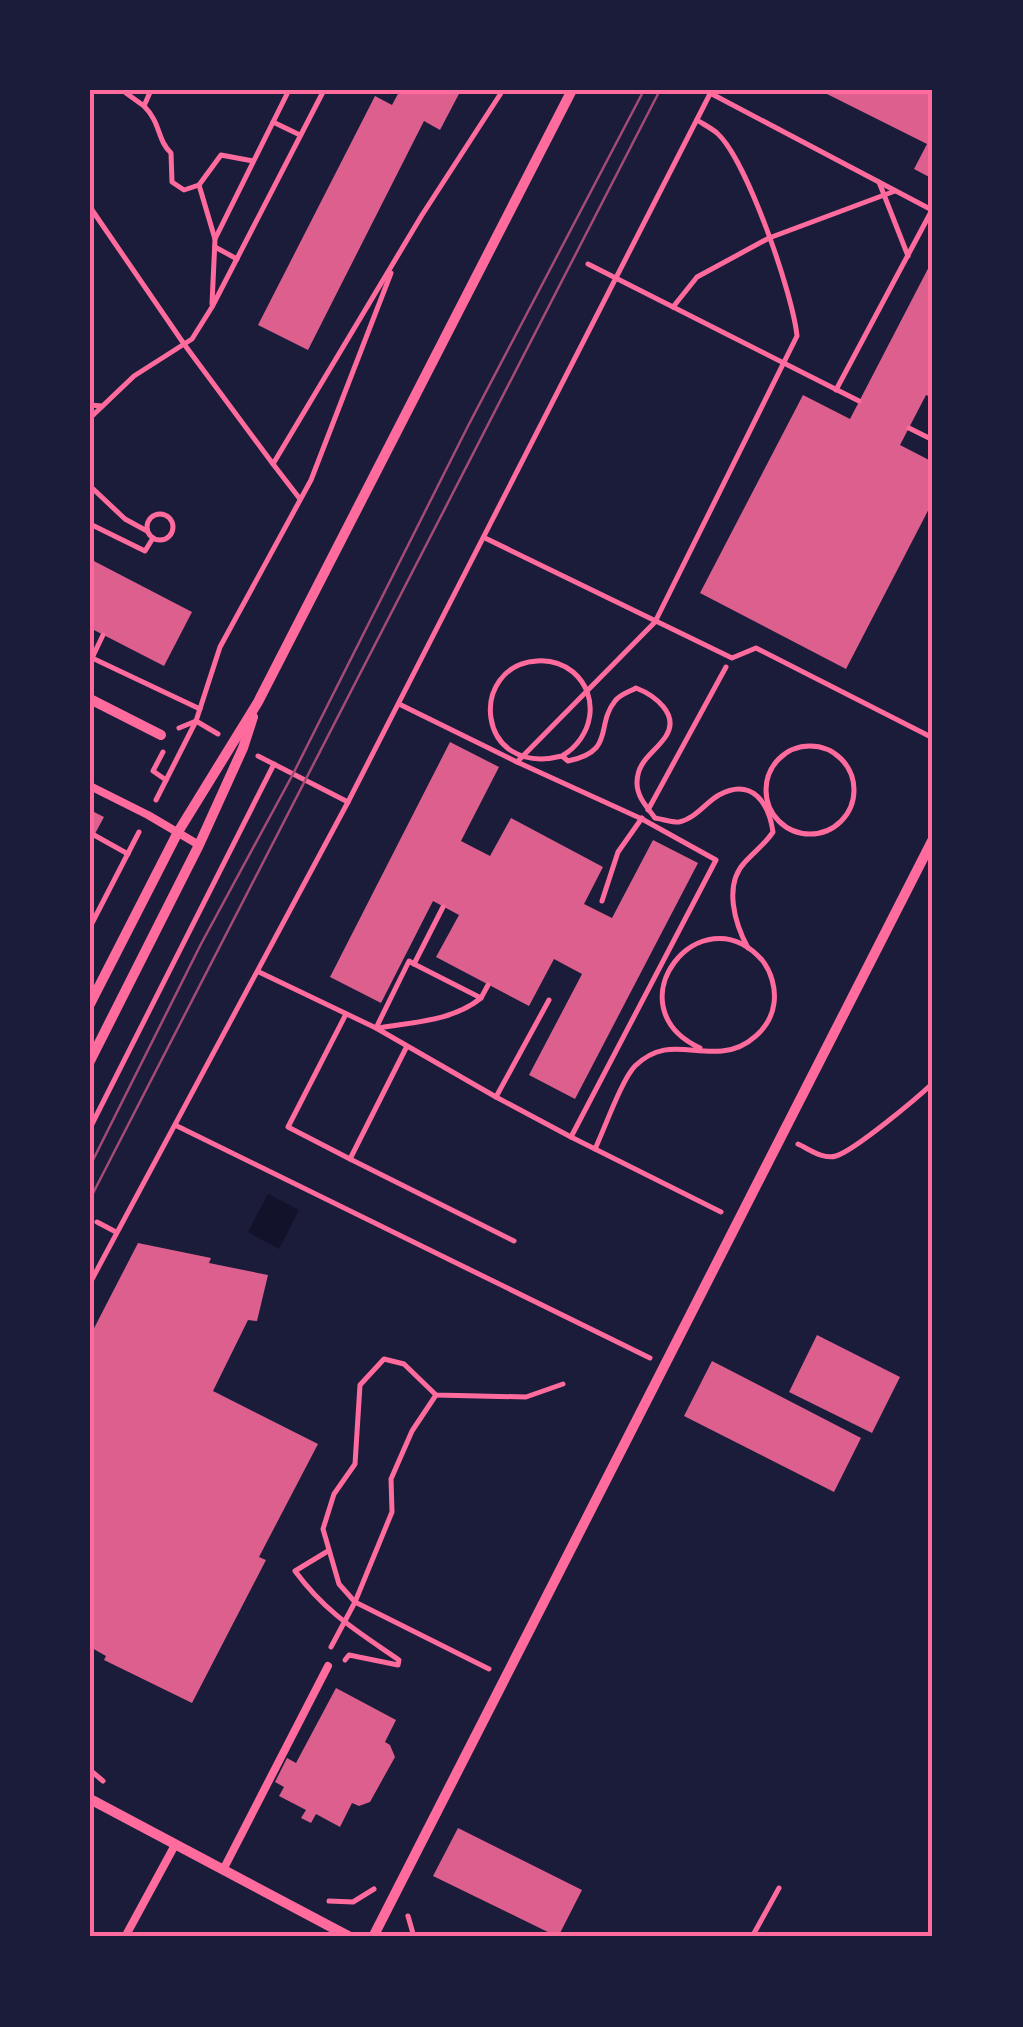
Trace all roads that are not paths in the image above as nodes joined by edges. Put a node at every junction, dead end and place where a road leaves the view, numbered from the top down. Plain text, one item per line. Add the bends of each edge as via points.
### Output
1 (572, 90) edge
2 (90, 699) edge
3 (258, 702) junction
4 (161, 736) dead end
5 (90, 786) edge
6 (178, 832) junction
7 (933, 839) edge
8 (199, 845) junction
9 (90, 1004) edge
10 (90, 1061) edge
11 (332, 1668) road end
12 (90, 1799) edge
13 (175, 1845) junction
14 (223, 1870) junction
15 (126, 1937) edge
16 (350, 1937) edge
17 (373, 1937) edge

1 - 3 street
2 - 4 street
3 - 6 street
3 - 8 street
5 - 6 lane
6 - 8 lane
6 - 9 street
7 - 17 street
8 - 10 street
11 - 14 lane
12 - 13 street
13 - 14 street
13 - 15 lane
14 - 16 street

